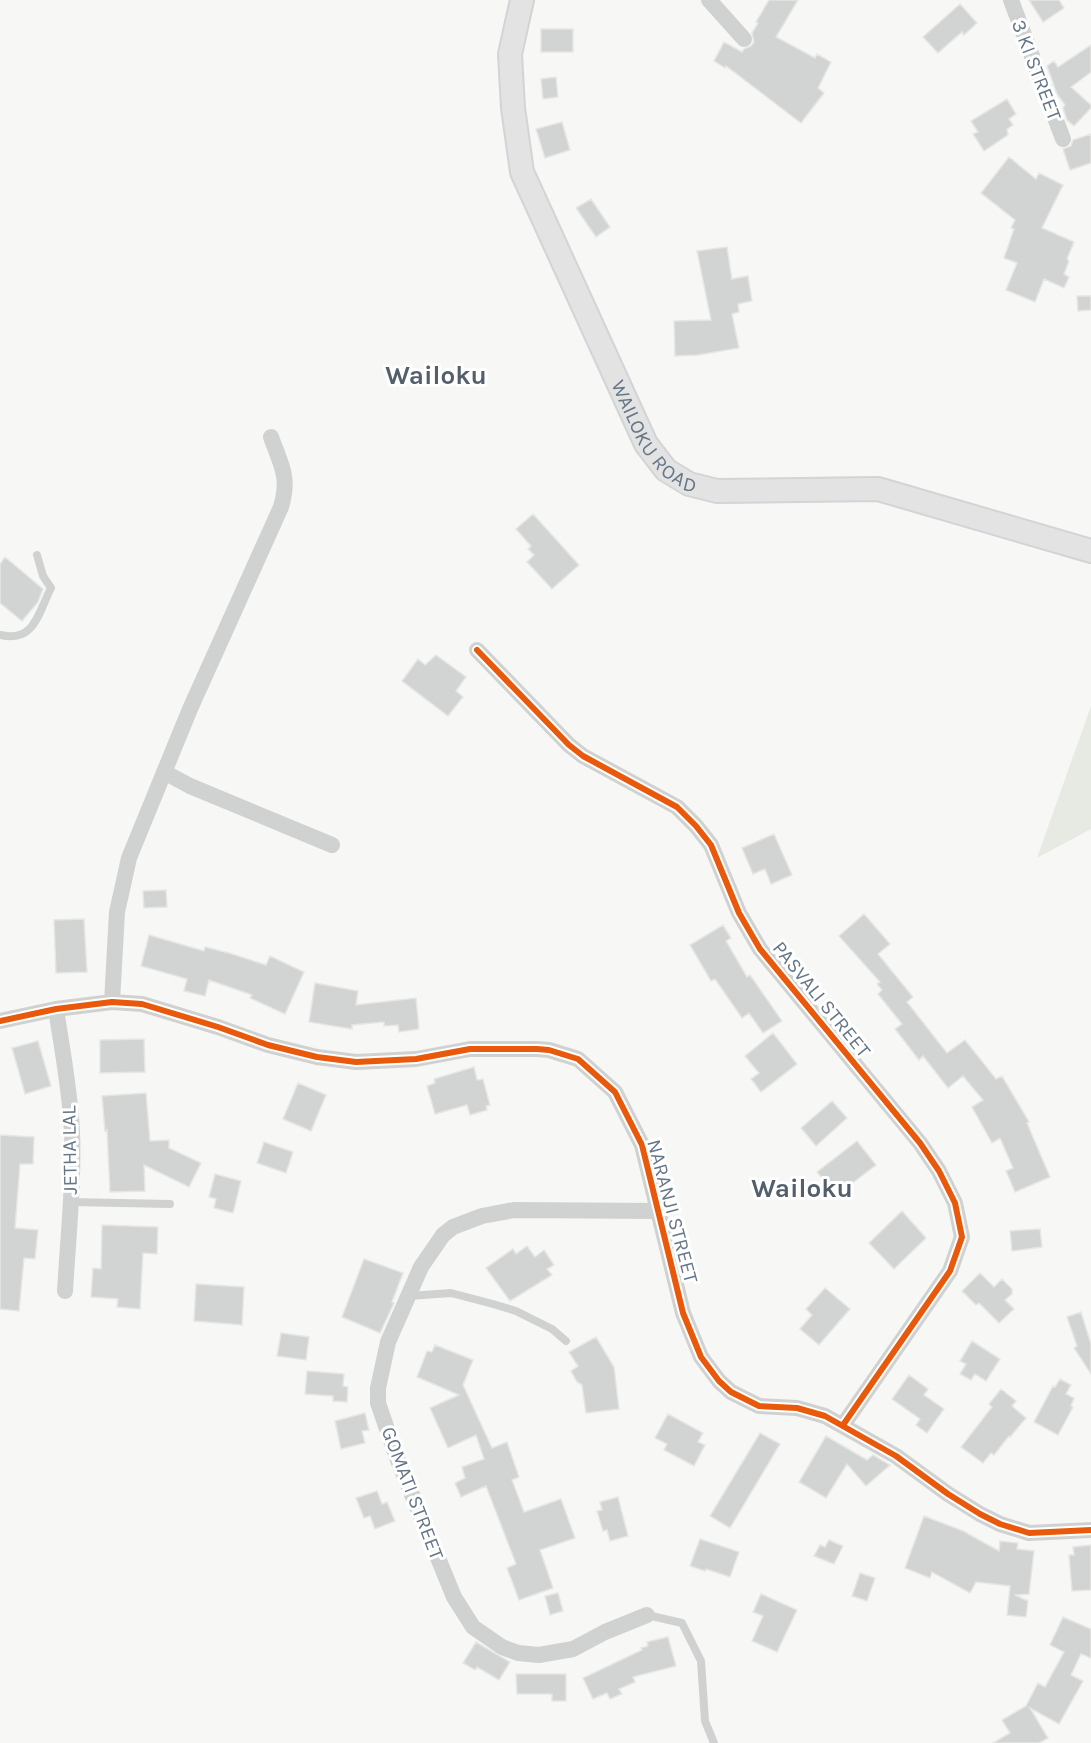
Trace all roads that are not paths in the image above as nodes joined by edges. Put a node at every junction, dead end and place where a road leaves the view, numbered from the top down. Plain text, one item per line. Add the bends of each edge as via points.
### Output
1 (522, 0) edge
2 (709, 0) edge
3 (1011, 0) edge
4 (744, 39) dead end
5 (1063, 139) dead end
6 (271, 437) dead end
7 (1091, 551) edge
8 (36, 555) dead end
9 (0, 635) edge
10 (477, 650) dead end
11 (164, 772) junction
12 (332, 845) dead end
13 (112, 1002) junction
14 (56, 1009) junction
15 (0, 1021) edge
16 (70, 1202) junction
17 (170, 1204) dead end
18 (657, 1211) junction
19 (65, 1291) dead end
20 (409, 1296) junction
21 (566, 1341) dead end
22 (843, 1425) junction
23 (1091, 1530) edge
24 (647, 1615) joint
25 (714, 1743) edge

1 - 7 street, WAILOKU ROAD via 510,54 522,172 646,444 666,470 689,484 717,491 878,489
2 - 4 street
3 - 5 street, 3 KI STREET
6 - 11 street via 286,479 281,507
8 - 9 lane via 42,576 51,588 25,634
10 - 22 street, PASVALI STREET via 569,745 677,807 696,826 711,845 739,913 760,949 920,1143 955,1203 962,1237 950,1271
11 - 12 street
11 - 13 street via 129,858 120,891
13 - 14 street, NARANJI STREET
13 - 18 street, NARANJI STREET via 142,1004 268,1045 356,1062 416,1059 470,1049 549,1050 578,1059 615,1092 642,1145
14 - 15 street, NARANJI STREET
14 - 16 street, JETHA LAL via 70,1113
16 - 17 lane
16 - 19 street, JETHA LAL
18 - 20 street, GOMATI STREET via 514,1209 482,1216 443,1235 421,1267
18 - 22 street, NARANJI STREET via 682,1313 701,1357 719,1381 730,1392 759,1406 797,1408
20 - 21 lane via 451,1293 493,1304 552,1329
20 - 24 street, GOMATI STREET via 388,1342 378,1403 450,1586 473,1627 502,1647 539,1655 573,1649
22 - 23 street, NARANJI STREET via 1000,1524 1029,1533
24 - 25 lane, GOMATI STREET via 682,1623 701,1661 705,1721

